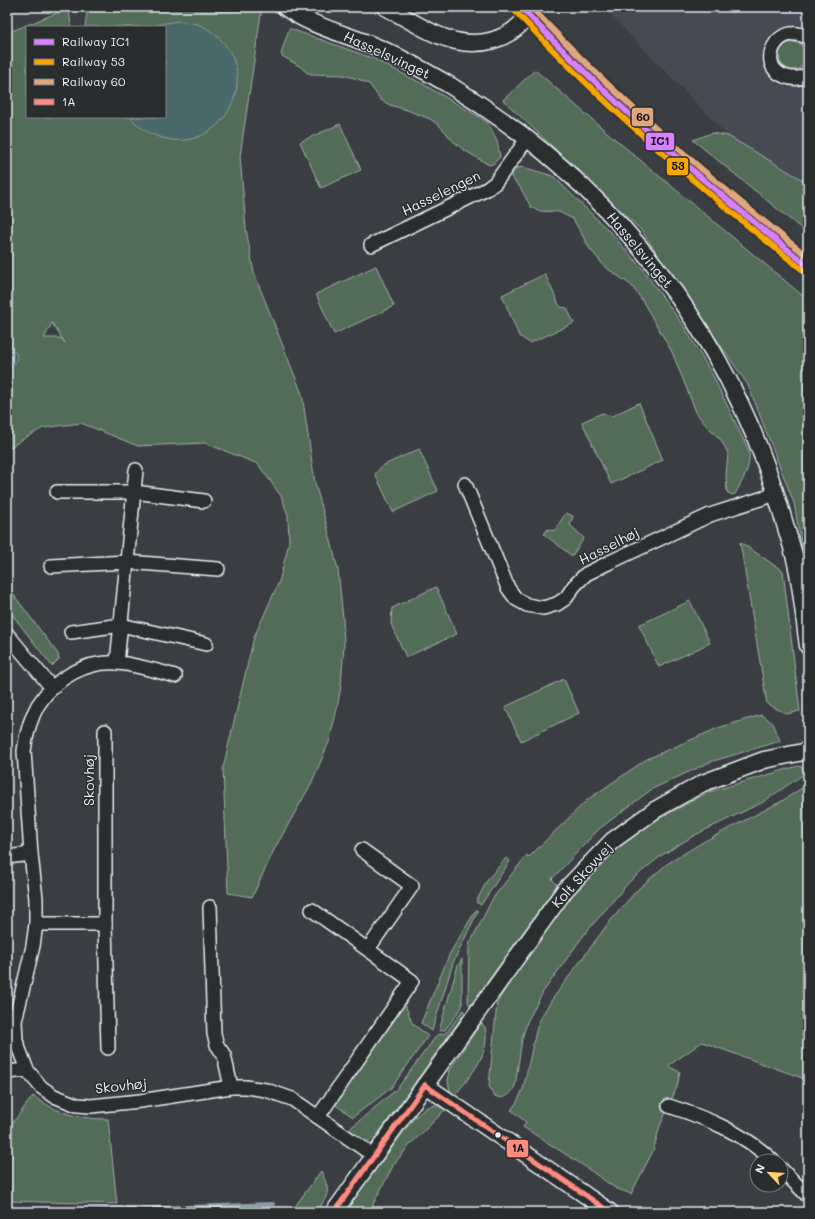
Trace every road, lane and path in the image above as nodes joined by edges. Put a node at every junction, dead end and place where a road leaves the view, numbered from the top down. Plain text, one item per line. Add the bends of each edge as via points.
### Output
1 (285, 7) edge
2 (386, 7) edge
3 (538, 7) edge
4 (808, 38) edge
5 (808, 75) edge
6 (528, 138) junction
7 (371, 245) dead end
8 (136, 470) dead end
9 (465, 484) dead end
10 (57, 492) dead end
11 (134, 492) junction
12 (776, 494) junction
13 (204, 502) dead end
14 (127, 562) junction
15 (51, 566) dead end
16 (218, 569) dead end
17 (121, 625) junction
18 (71, 632) dead end
19 (7, 634) edge
20 (206, 644) dead end
21 (808, 646) edge
22 (117, 663) junction
23 (175, 676) dead end
24 (52, 688) junction
25 (105, 731) dead end
26 (808, 752) edge
27 (362, 850) dead end
28 (31, 854) junction
29 (7, 857) edge
30 (210, 907) dead end
31 (312, 910) dead end
32 (36, 924) junction
33 (105, 924) junction
34 (368, 949) junction
35 (108, 1048) dead end
36 (27, 1070) junction
37 (7, 1072) edge
38 (425, 1085) junction
39 (231, 1087) junction
40 (669, 1106) dead end
41 (318, 1117) junction
42 (765, 1153) edge
43 (374, 1156) junction
44 (789, 1177) edge
45 (808, 1196) edge
46 (605, 1211) edge
47 (334, 1212) edge

1 - 6 street, Hasselsvinget via 300,17 377,47 415,66 489,110
2 - 3 street via 453,41 469,44 486,43 500,38 512,31
4 - 5 street via 795,33 783,35 774,44 771,56 773,67 783,76 796,79
6 - 7 street, Hasselengen via 495,183 487,189
6 - 12 street, Hasselsvinget via 602,205 679,297 737,396
8 - 11 street
9 - 12 street, Hasselhøj via 508,588 516,599 527,605 543,608 566,598 586,574 618,558 710,515
10 - 11 street
11 - 13 street
11 - 14 street
12 - 21 street, Hasselsvinget via 796,564
14 - 15 street
14 - 16 street
14 - 17 street
17 - 18 street
17 - 20 street
17 - 22 street
19 - 24 street
22 - 23 street, Skovhøj
22 - 24 street, Skovhøj via 84,667 71,673
24 - 28 street, Skovhøj via 39,704 26,735 24,751
25 - 33 street, Skovhøj
26 - 38 street, Kolt Skovvej via 764,760 704,783 655,810 612,841 565,890
27 - 34 street via 412,886
28 - 29 street
28 - 32 street, Skovhøj
30 - 39 street via 214,1034 224,1055
31 - 34 street
32 - 33 street
32 - 36 street, Skovhøj via 16,1021 16,1041
33 - 35 street, Skovhøj
34 - 41 street via 412,981
36 - 37 street
36 - 39 street, Skovhøj via 54,1096 77,1105 109,1105
38 - 43 street, Kolt Skovvej
38 - 46 street
39 - 41 street, Skovhøj via 272,1092 292,1099
40 - 42 street via 719,1124
41 - 43 street, Skovhøj
43 - 47 street, Kolt Skovvej
44 - 45 street

